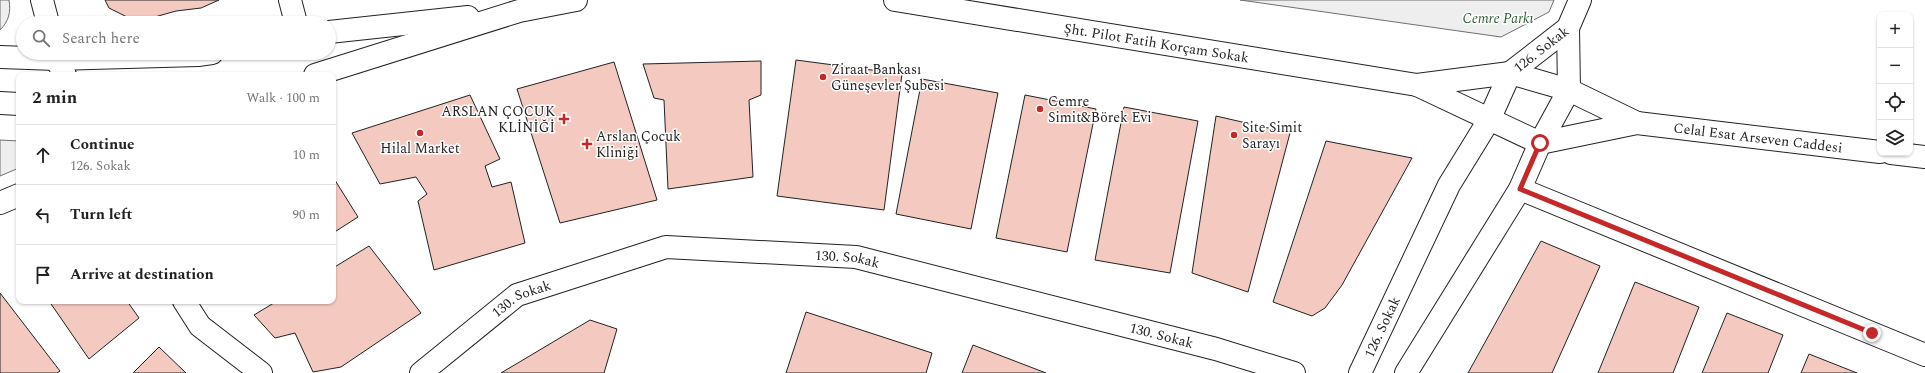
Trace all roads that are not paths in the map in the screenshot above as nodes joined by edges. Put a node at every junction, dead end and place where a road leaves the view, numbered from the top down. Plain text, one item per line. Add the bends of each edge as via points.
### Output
1 (42, 0) edge
2 (290, 0) edge
3 (576, 0) edge
4 (895, 0) edge
5 (1580, 0) edge
6 (930, 3) edge
7 (519, 11) junction
8 (46, 16) edge
9 (294, 16) edge
10 (1568, 28) junction
11 (336, 31) edge
12 (0, 56) edge
13 (16, 58) edge
14 (39, 60) edge
15 (105, 60) edge
16 (59, 62) edge
17 (324, 72) edge
18 (1510, 73) junction
19 (1417, 85) junction
20 (1569, 90) junction
21 (0, 103) edge
22 (16, 104) edge
23 (1489, 120) junction
24 (1637, 123) junction
25 (1540, 143) junction
26 (1877, 152) edge
27 (1913, 156) edge
28 (1925, 157) edge
29 (1520, 189) junction
30 (16, 196) edge
31 (0, 204) edge
32 (186, 304) edge
33 (1925, 355) edge
34 (1925, 370) edge
35 (260, 373) edge
36 (421, 373) edge
37 (1294, 373) edge
38 (1360, 373) edge
39 (1406, 373) edge
40 (1924, 373) edge

1 - 8 street
2 - 9 street
3 - 7 street
4 - 6 street, Şht. Pilot Fatih Korçam Sokak
5 - 10 street
6 - 19 street, Şht. Pilot Fatih Korçam Sokak
7 - 11 street
7 - 17 street
10 - 18 street, 126. Sokak
10 - 20 street, 126. Sokak
12 - 13 street
14 - 16 street
15 - 16 street
18 - 19 street
18 - 20 street
18 - 23 street, 126. Sokak
19 - 23 street
20 - 24 street
20 - 25 street, 126. Sokak
21 - 22 street
23 - 25 street
23 - 38 street, 126. Sokak via 1448,185
24 - 25 street
24 - 26 street, Celal Esat Arseven Caddesi
25 - 29 street, 126. Sokak
27 - 28 street
29 - 33 street
29 - 39 street, 126. Sokak
30 - 31 street
32 - 35 street via 200,326
34 - 40 street
36 - 37 street, 130. Sokak via 517,295 666,247 856,257 1216,349

